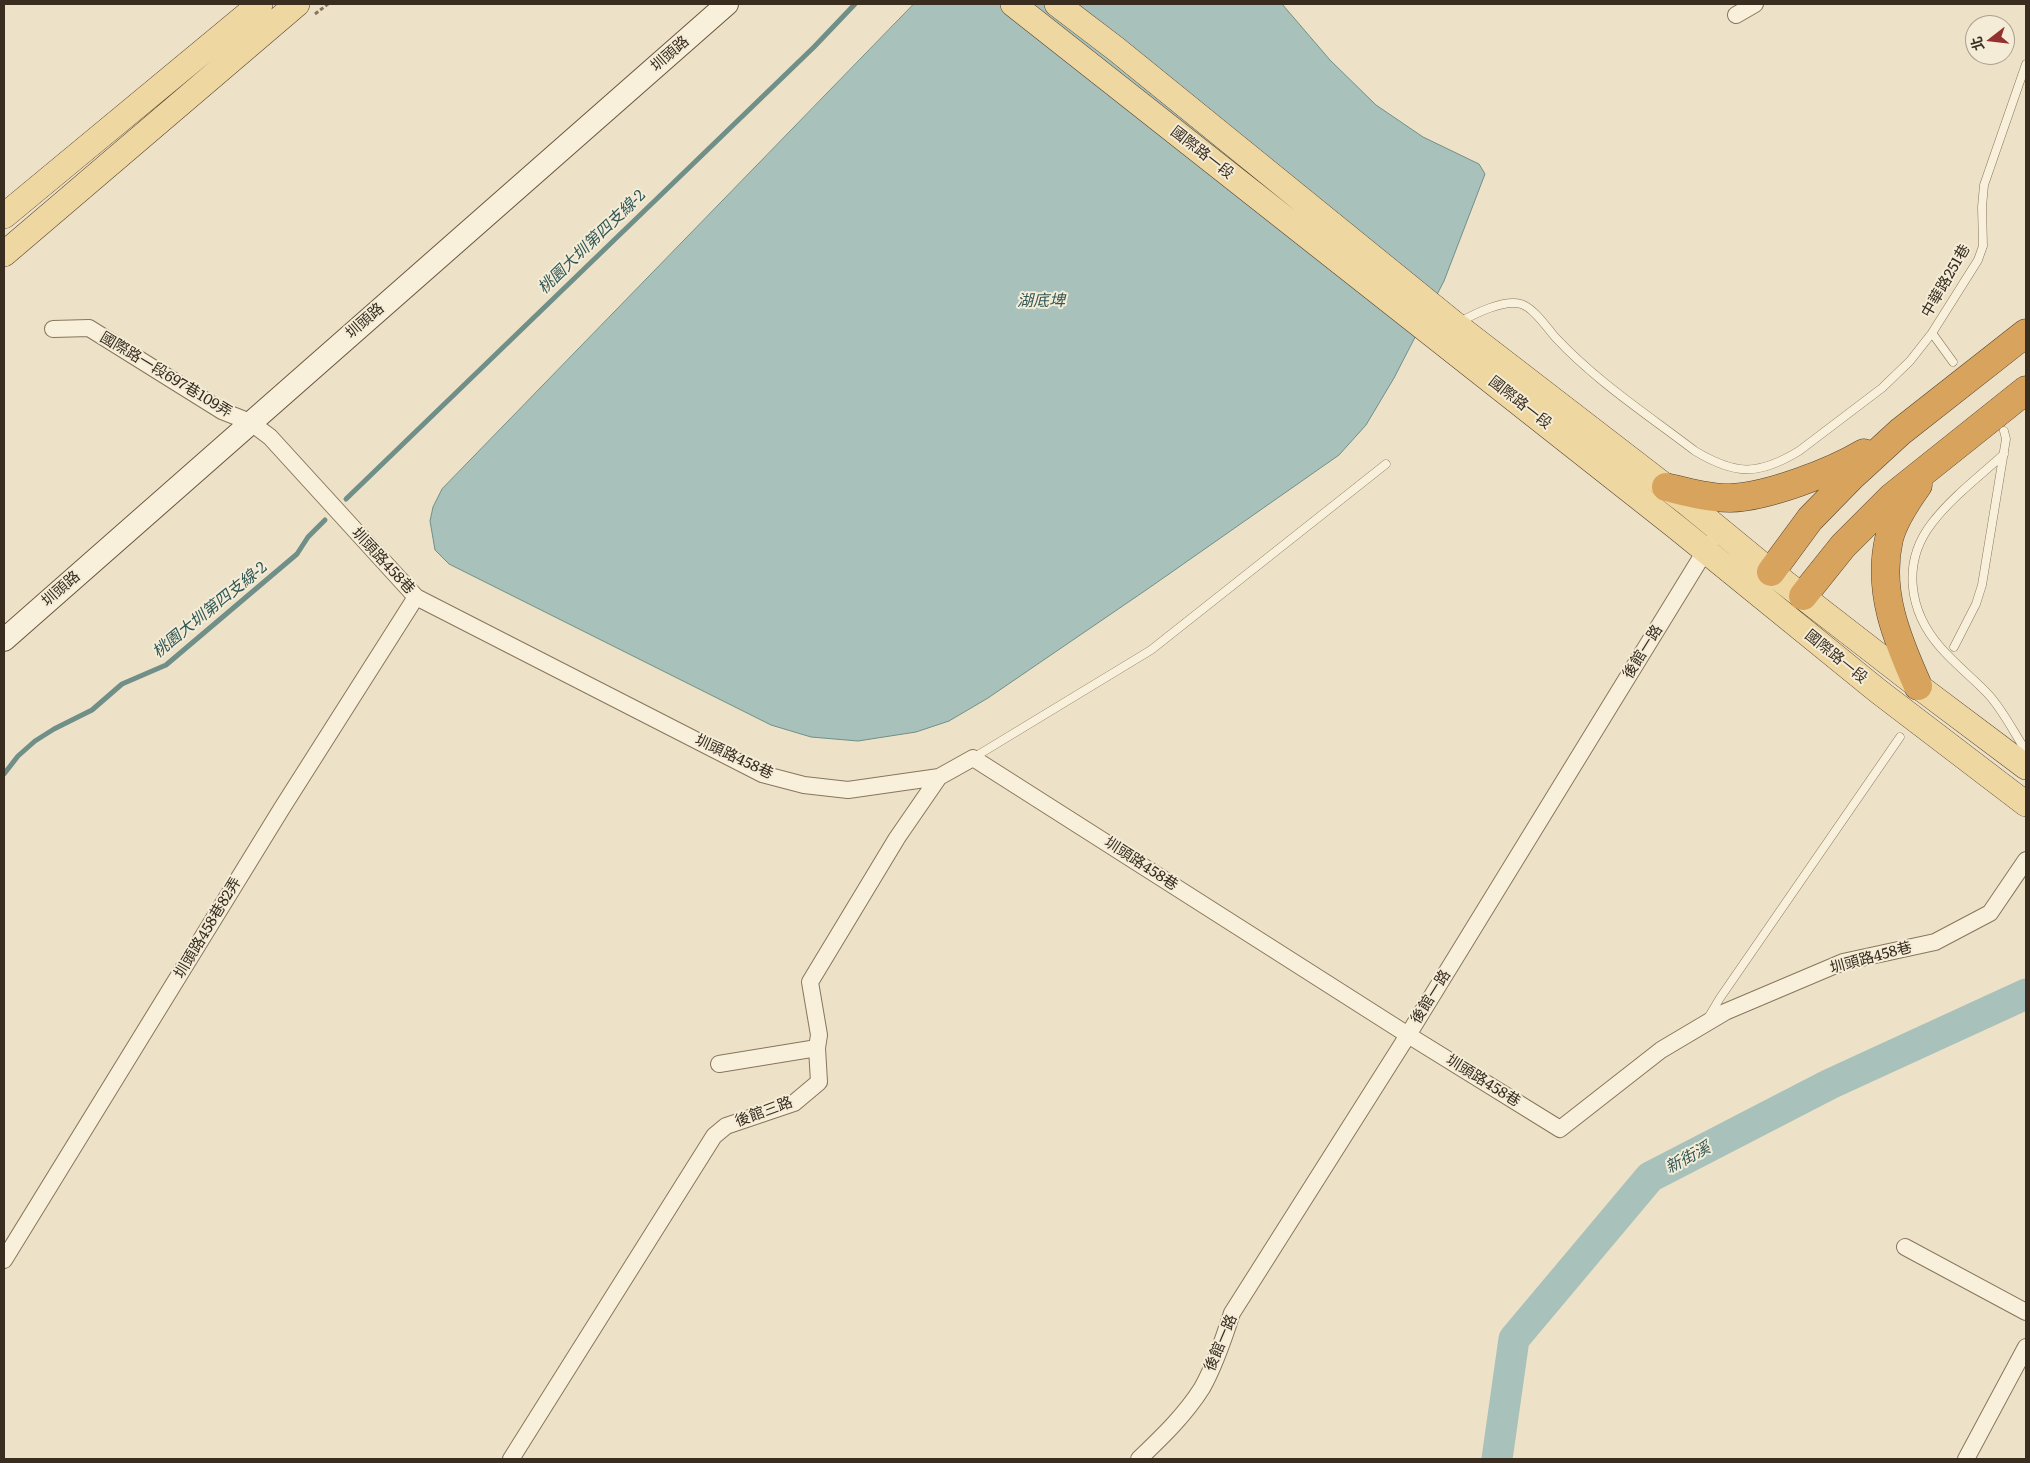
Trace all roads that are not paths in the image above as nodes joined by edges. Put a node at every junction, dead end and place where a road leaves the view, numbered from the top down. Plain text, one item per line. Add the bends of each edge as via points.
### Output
1 (260, 4) edge
2 (297, 4) edge
3 (727, 4) edge
4 (1013, 4) edge
5 (1057, 4) edge
6 (1755, 4) edge
7 (1736, 15) dead end
8 (2026, 64) edge
9 (4, 216) edge
10 (4, 254) edge
11 (1456, 325) junction
12 (53, 329) dead end
13 (2026, 333) edge
14 (1932, 334) junction
15 (1964, 368) junction
16 (2026, 390) edge
17 (2002, 420) junction
18 (250, 422) junction
19 (1900, 432) junction
20 (2004, 454) junction
21 (1386, 464) dead end
22 (1928, 469) junction
23 (1666, 487) junction
24 (1719, 528) junction
25 (1706, 550) junction
26 (1771, 572) junction
27 (1803, 596) junction
28 (416, 597) junction
29 (1776, 608) junction
30 (4, 640) edge
31 (1954, 647) dead end
32 (1918, 686) junction
33 (1900, 737) dead end
34 (2026, 751) edge
35 (974, 758) junction
36 (2026, 766) edge
37 (939, 777) junction
38 (2026, 804) edge
39 (2026, 860) edge
40 (1705, 1024) junction
41 (1408, 1035) junction
42 (816, 1048) junction
43 (719, 1064) dead end
44 (1905, 1247) dead end
45 (4, 1260) edge
46 (2026, 1312) edge
47 (2026, 1347) edge
48 (512, 1459) edge
49 (1139, 1459) edge
50 (1966, 1459) edge

1 - 9 main road
2 - 10 main road
3 - 18 street, 圳頭路
4 - 25 main road, 國際路一段
5 - 11 main road, 國際路一段
6 - 7 street
8 - 14 lane, 中華路251巷 via 1984,185 1983,246 1978,260
11 - 14 lane via 1474,314 1509,303 1521,304 1588,369 1695,451 1729,468 1746,470 1782,462 1799,451 1898,374
11 - 23 main road, 國際路一段
12 - 18 street, 國際路一段697巷109弄 via 89,328 222,411
13 - 15 highway
14 - 15 lane, 中華路251巷
15 - 19 highway
16 - 17 highway
17 - 20 lane via 2006,439
17 - 22 highway
18 - 28 street, 圳頭路458巷 via 270,437
18 - 30 street, 圳頭路
19 - 23 highway via 1849,462 1816,476 1758,493 1731,498
19 - 26 highway via 1810,519
20 - 31 lane via 1982,585
20 - 34 lane via 1932,524 1914,560 1912,579 1914,603 1925,626 1941,648 1989,696
21 - 35 lane via 1151,650
22 - 27 highway via 1892,497 1843,546
22 - 32 highway via 1889,537 1885,572 1887,602 1899,643
23 - 24 main road, 國際路一段
24 - 25 street, 後館一路
24 - 26 main road, 國際路一段
25 - 29 main road, 國際路一段
25 - 41 street, 後館一路
26 - 27 main road, 國際路一段
26 - 29 main road
27 - 29 main road
27 - 32 main road, 國際路一段
28 - 37 street, 圳頭路458巷 via 762,774 804,785 848,790
28 - 45 street, 圳頭路458巷82弄 via 276,816
29 - 38 main road, 國際路一段
32 - 36 main road, 國際路一段
33 - 40 lane
35 - 37 street, 圳頭路458巷
35 - 41 street, 圳頭路458巷
37 - 42 street, 後館三路 via 810,982 819,1035
39 - 40 street, 圳頭路458巷 via 1990,913 1943,938 1843,962 1725,1012
40 - 41 street, 圳頭路458巷 via 1661,1050 1560,1129
41 - 49 street, 後館一路 via 1232,1313 1222,1346 1202,1388 1171,1428
42 - 43 street
42 - 48 street, 後館三路 via 819,1082 794,1104 726,1126 714,1136
44 - 46 street
47 - 50 street

